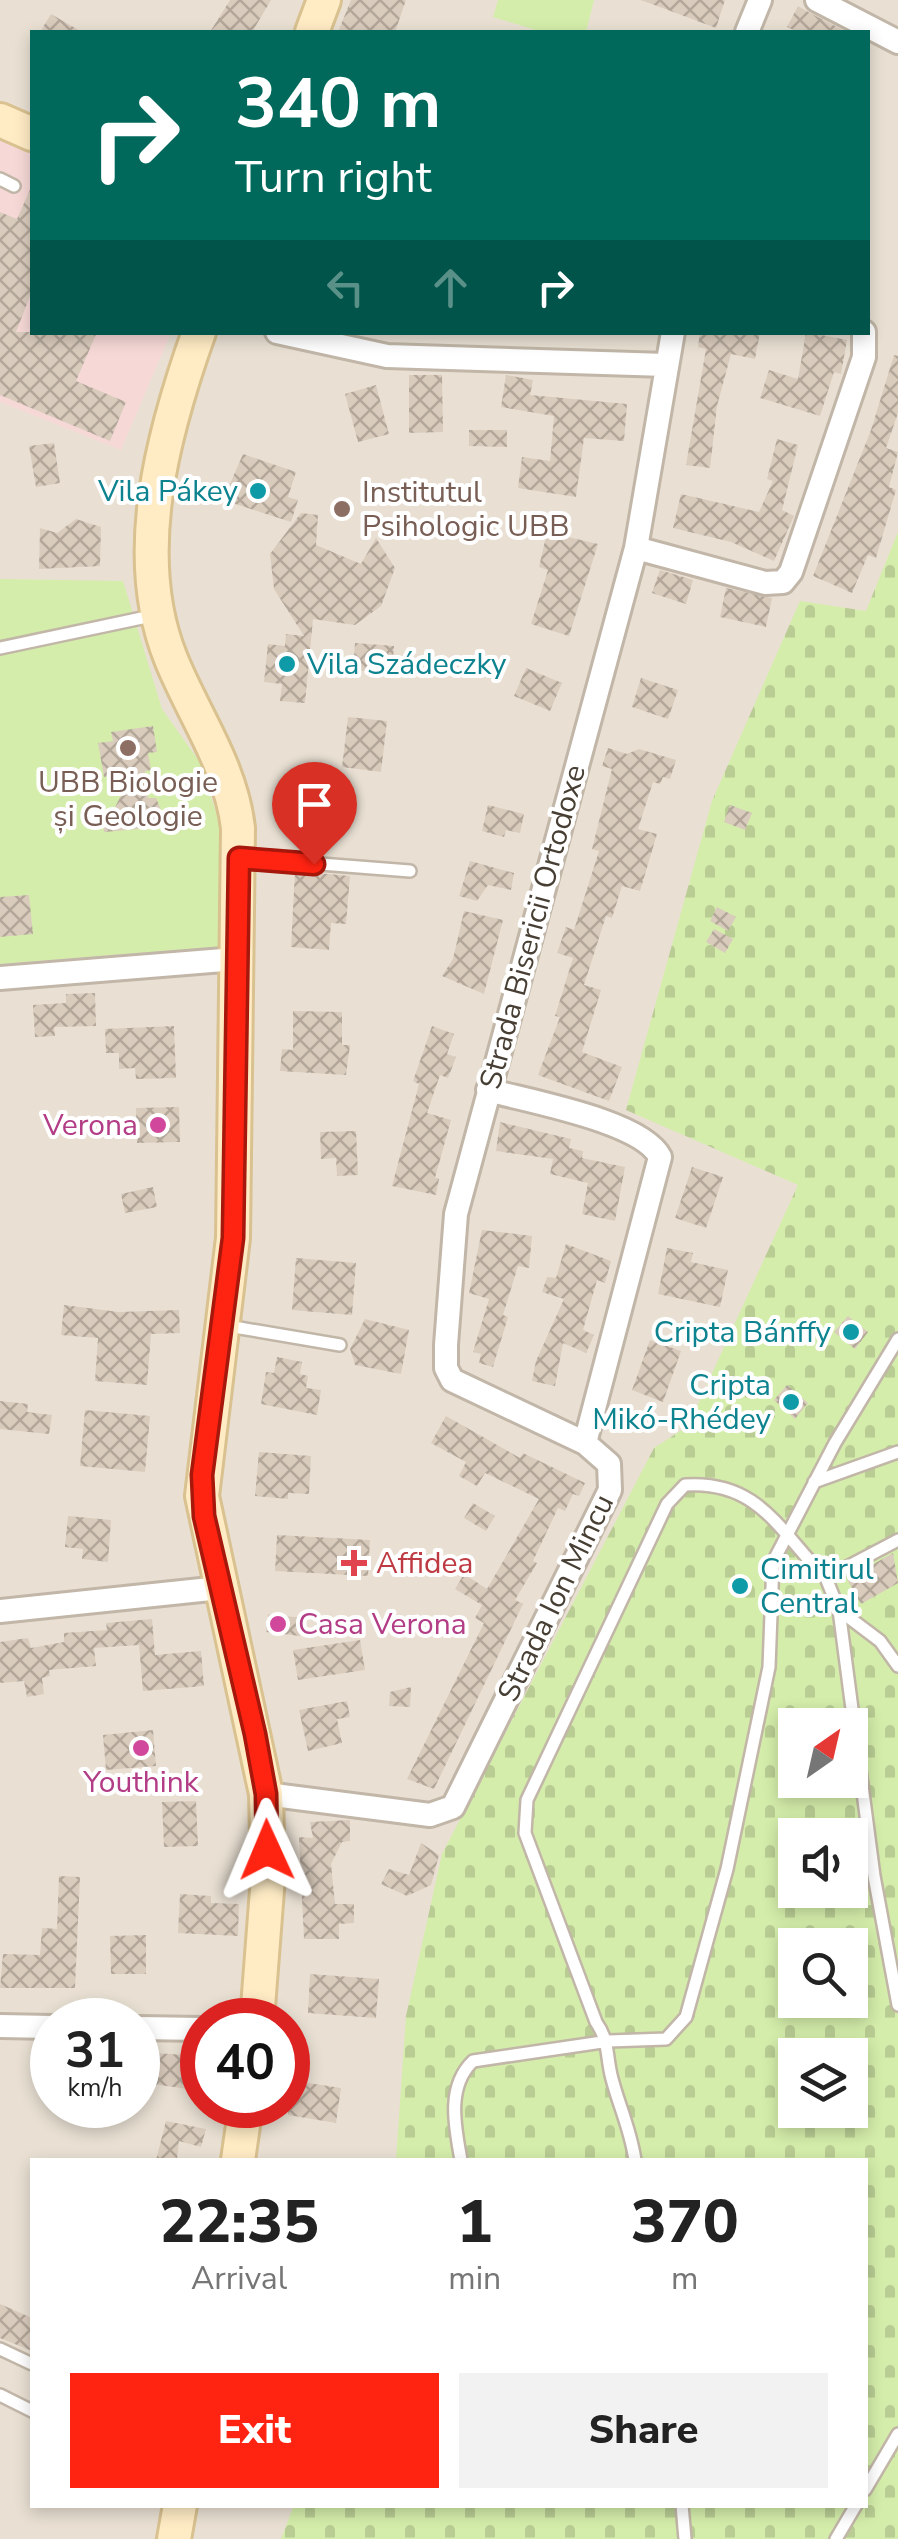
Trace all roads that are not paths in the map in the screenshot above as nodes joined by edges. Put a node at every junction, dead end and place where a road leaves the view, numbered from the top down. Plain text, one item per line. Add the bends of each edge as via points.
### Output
1 (324, 0) edge
2 (760, 0) edge
3 (818, 0) edge
4 (313, 30) edge
5 (748, 30) edge
6 (898, 42) edge
7 (0, 120) edge
8 (30, 133) edge
9 (0, 179) edge
10 (14, 186) dead end
11 (198, 335) edge
12 (291, 335) edge
13 (673, 335) edge
14 (864, 335) edge
15 (666, 365) junction
16 (636, 548) junction
17 (156, 615) junction
18 (0, 648) edge
19 (239, 858) junction
20 (410, 871) dead end
21 (236, 958) junction
22 (0, 978) edge
23 (488, 1090) junction
24 (224, 1325) junction
25 (898, 1340) edge
26 (340, 1345) dead end
27 (585, 1443) junction
28 (898, 1452) edge
29 (814, 1482) junction
30 (786, 1532) junction
31 (898, 1540) edge
32 (826, 1578) junction
33 (220, 1588) junction
34 (840, 1610) junction
35 (0, 1611) edge
36 (898, 1666) edge
37 (266, 1794) junction
38 (259, 1998) edge
39 (898, 2005) edge
40 (0, 2026) edge
41 (30, 2027) edge
42 (609, 2041) junction
43 (243, 2128) edge
44 (238, 2158) edge
45 (462, 2158) edge
46 (636, 2158) edge
47 (0, 2349) edge
48 (30, 2363) edge
49 (0, 2395) edge
50 (30, 2410) edge
51 (898, 2434) edge
52 (868, 2485) edge
53 (179, 2508) edge
54 (682, 2508) edge
55 (854, 2508) edge
56 (174, 2539) edge
57 (684, 2539) edge
58 (836, 2539) edge

1 - 4 street
2 - 5 street
3 - 6 street
7 - 8 street
9 - 10 lane
11 - 17 street via 157,492
12 - 15 street via 387,356
13 - 15 street, Strada Bisericii Ortodoxe
14 - 16 street via 864,357 783,582 764,583
15 - 16 street, Strada Bisericii Ortodoxe
16 - 23 street, Strada Bisericii Ortodoxe
17 - 18 lane
17 - 19 street via 232,791
19 - 20 lane
19 - 21 street
21 - 22 street
21 - 24 street via 233,1238
23 - 27 street, Strada Bisericii Ortodoxe via 456,1214 447,1372 464,1387
23 - 27 street via 610,1125 655,1148 658,1169
24 - 26 lane
24 - 33 street via 202,1496
25 - 29 lane
27 - 37 street, Strada Ion Mincu via 609,1464 610,1490 453,1807 430,1814
28 - 29 lane
29 - 30 lane
30 - 32 lane
30 - 42 lane via 773,1562 768,1666 727,1868 686,2017 666,2039
30 - 42 lane via 742,1495 708,1483 685,1484 658,1522 527,1800 525,1833
31 - 32 lane
32 - 34 lane
33 - 35 street
33 - 37 street
34 - 36 lane via 880,1641
34 - 39 lane via 874,1876
37 - 38 street
40 - 41 street
42 - 45 lane via 473,2061 460,2074 454,2119
42 - 46 lane via 611,2074
43 - 44 street
47 - 48 lane
49 - 50 lane
51 - 52 lane
53 - 56 street
54 - 57 lane
55 - 58 lane

